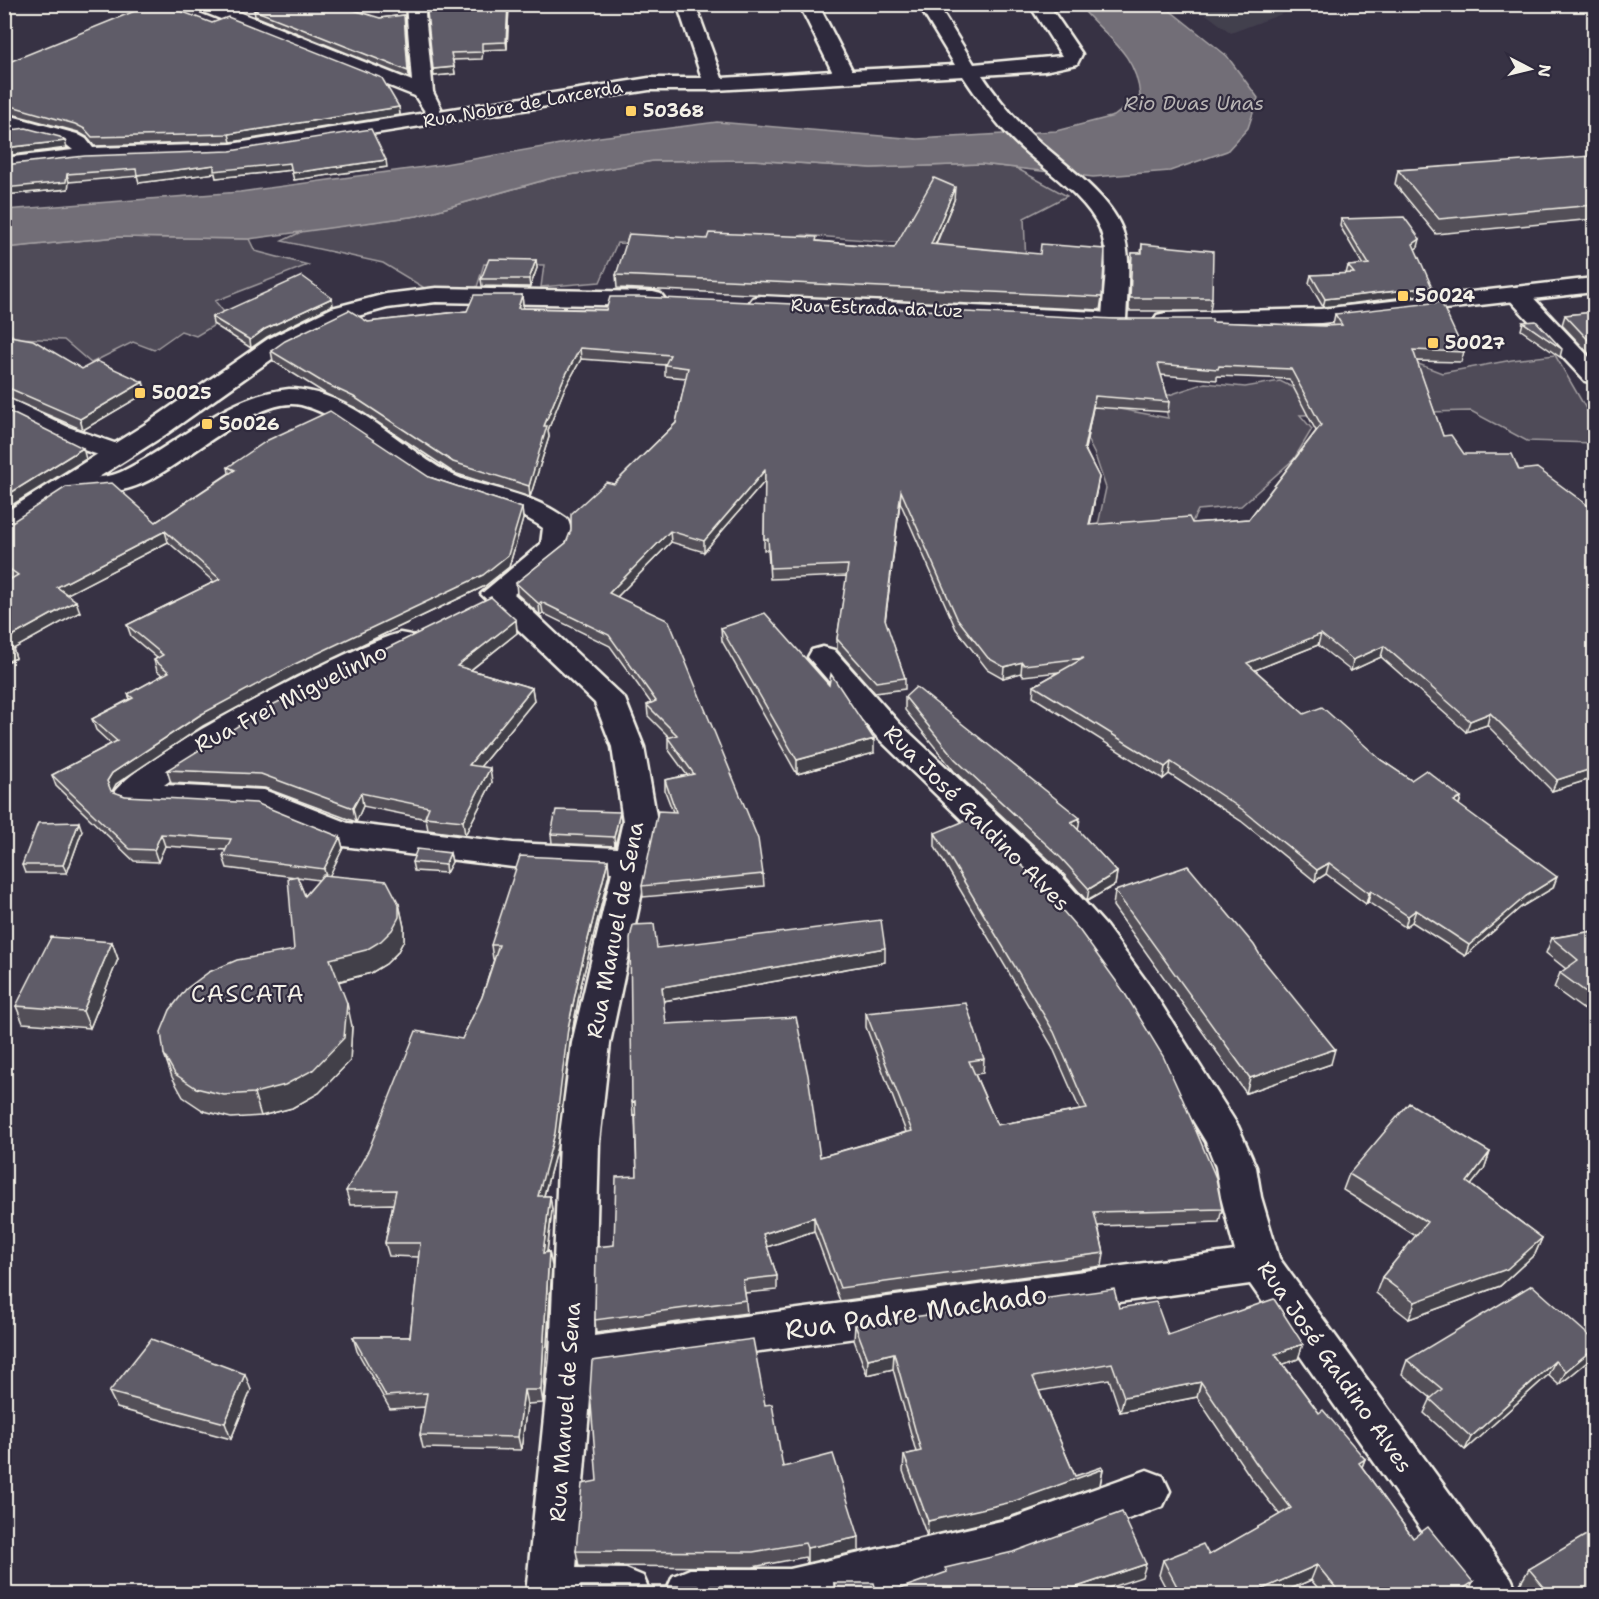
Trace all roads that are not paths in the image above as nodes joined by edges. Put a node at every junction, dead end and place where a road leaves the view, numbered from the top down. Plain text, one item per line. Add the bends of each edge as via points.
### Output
1 (200, 4) edge
2 (415, 4) edge
3 (686, 4) edge
4 (808, 4) edge
5 (927, 4) edge
6 (1038, 4) edge
7 (967, 70) junction
8 (844, 75) junction
9 (714, 84) junction
10 (423, 92) junction
11 (436, 119) junction
12 (4, 120) edge
13 (87, 155) junction
14 (4, 165) edge
15 (1594, 285) edge
16 (1517, 294) junction
17 (676, 300) edge
18 (734, 302) edge
19 (1131, 320) junction
20 (1594, 376) edge
21 (4, 404) edge
22 (117, 453) junction
23 (62, 489) junction
24 (4, 525) edge
25 (425, 630) edge
26 (822, 657) dead end
27 (630, 861) junction
28 (1260, 1265) junction
29 (572, 1358) junction
30 (1147, 1491) dead end
31 (550, 1593) edge
32 (1494, 1594) edge

1 - 10 street
2 - 10 street
3 - 9 street
4 - 8 street
5 - 7 street
6 - 7 street, Rua Nobre de Larcerda via 1072,54 1070,60
7 - 8 street, Rua Nobre de Larcerda
7 - 19 street via 1013,129 1104,217 1111,229
8 - 9 street, Rua Nobre de Larcerda
9 - 11 street, Rua Nobre de Larcerda via 641,85
10 - 11 street
11 - 13 street, Rua Nobre de Larcerda via 231,150
12 - 13 street via 70,138
13 - 14 street, Rua Nobre de Larcerda
15 - 16 street, Rua Estrada da Luz
16 - 19 street, Rua Estrada da Luz via 1321,316
16 - 20 street
17 - 22 street via 436,295 386,301 341,313 277,344
18 - 19 street, Rua Estrada da Luz
21 - 22 street via 59,433
22 - 23 street
23 - 24 street
23 - 27 street, Rua Manuel de Sena via 128,480 253,405 288,397 311,400 337,413 446,482 548,517 557,525 555,547 485,599 609,699 628,747 640,821
25 - 27 street, Rua Frei Miguelinho via 240,719 175,759 129,794 264,801 344,834 513,855
26 - 28 street, Rua José Galdino Alves via 888,730 1046,880 1137,995 1224,1137 1236,1167
27 - 29 street, Rua Manuel de Sena via 591,1043 579,1142
28 - 29 street, Rua Padre Machado
28 - 32 street, Rua José Galdino Alves
29 - 31 street, Rua Manuel de Sena
30 - 31 street via 1010,1541 790,1592

